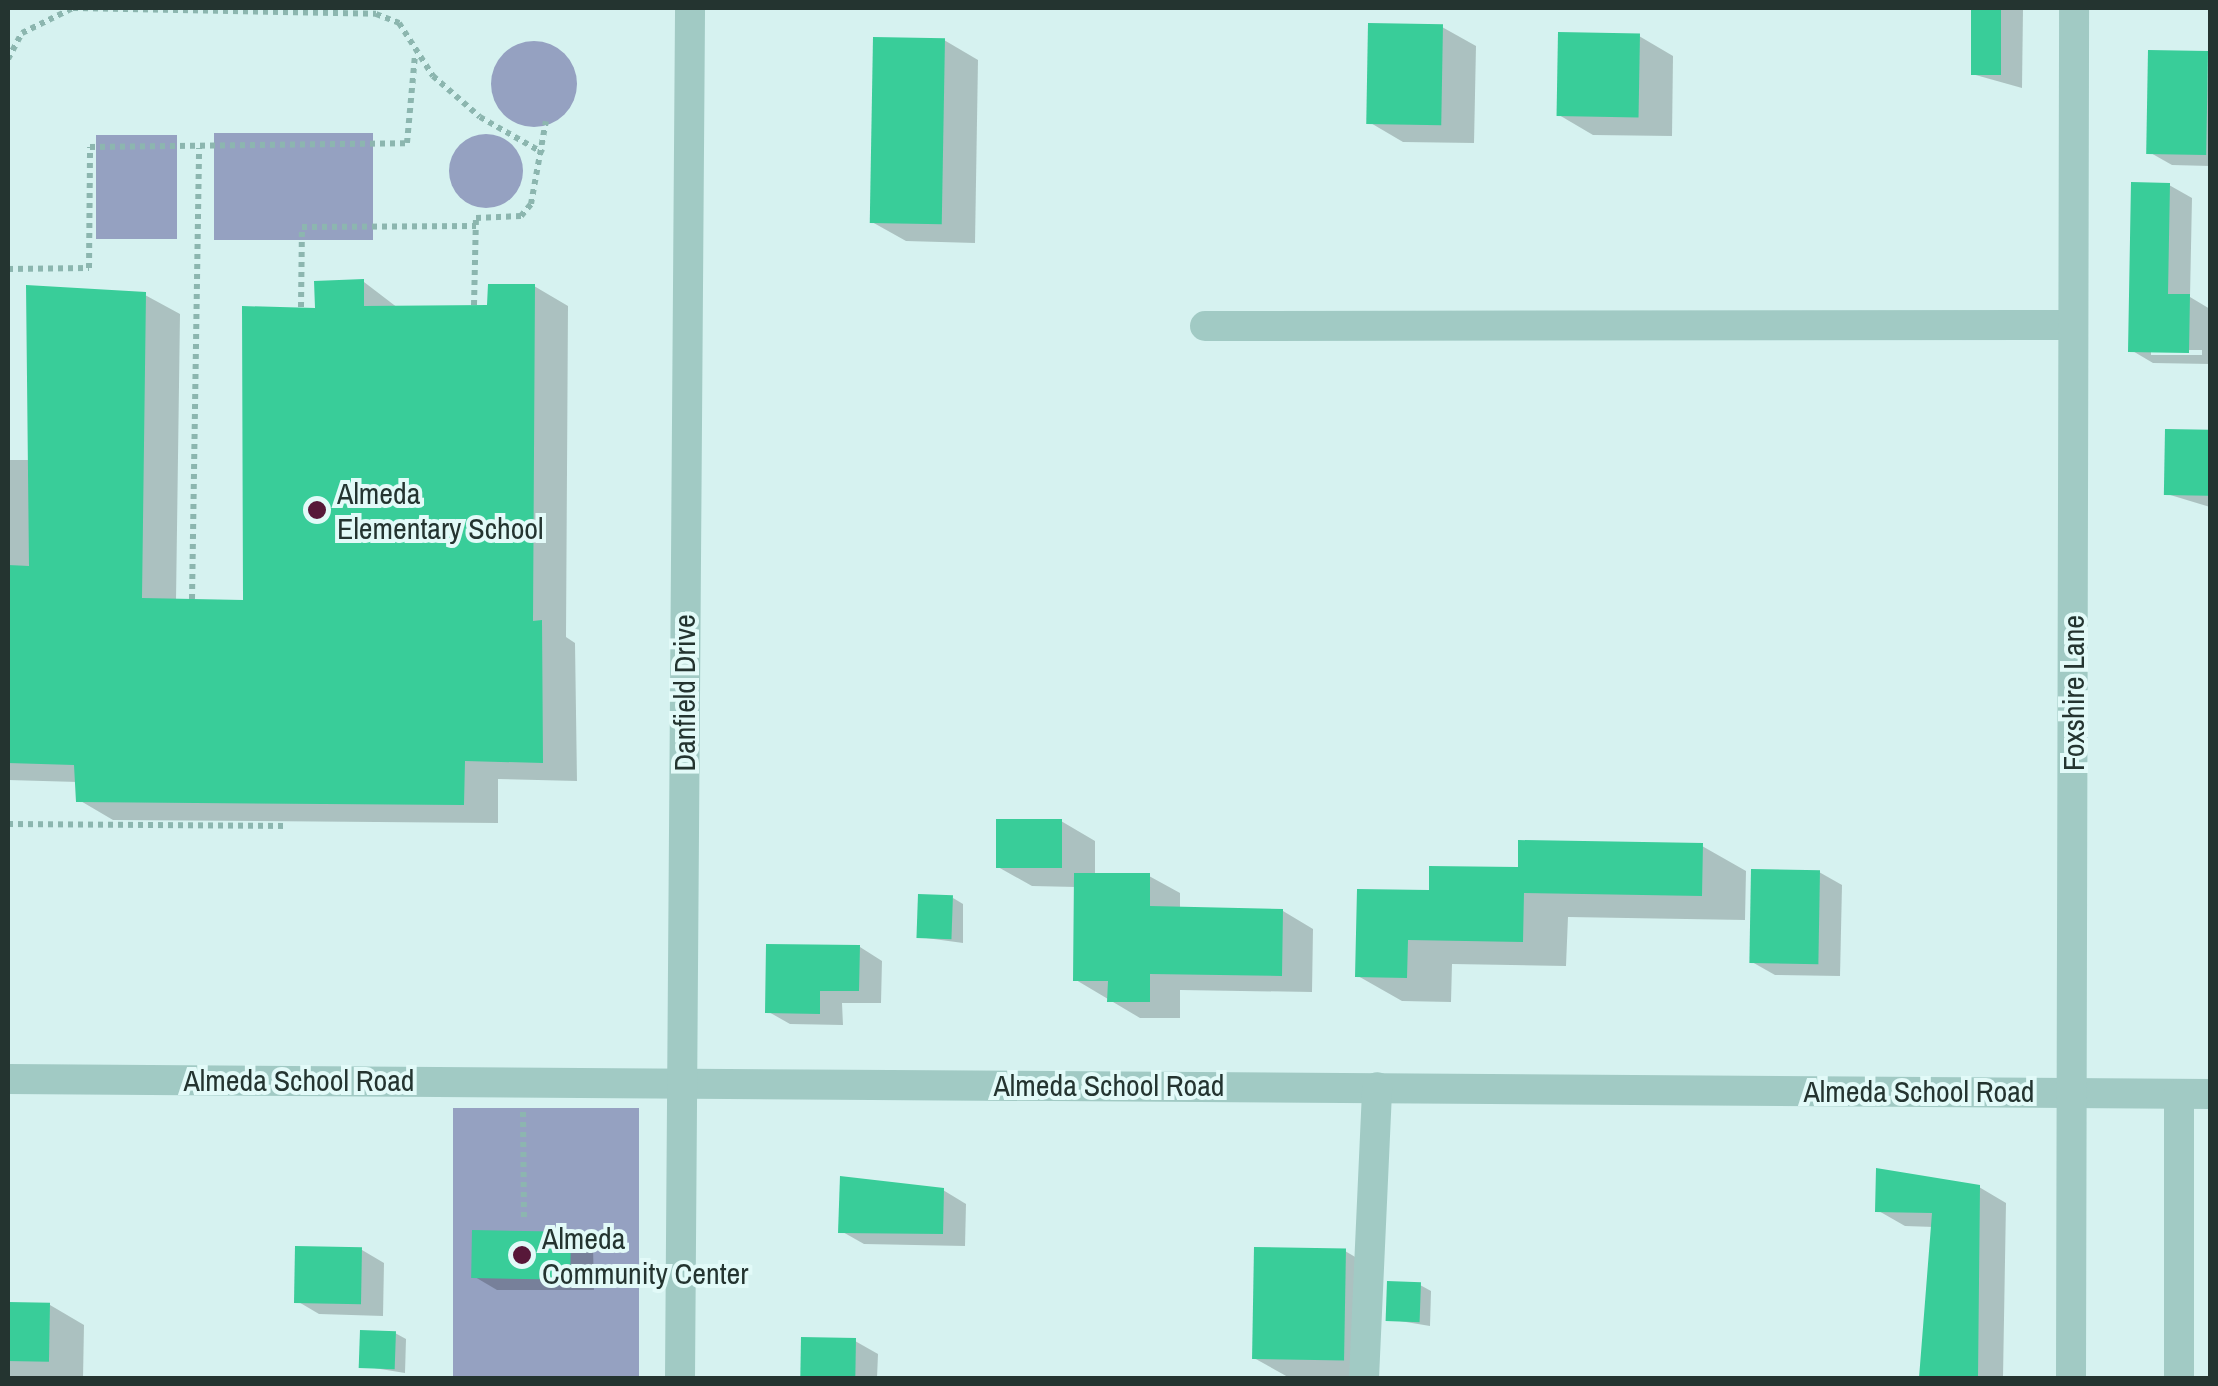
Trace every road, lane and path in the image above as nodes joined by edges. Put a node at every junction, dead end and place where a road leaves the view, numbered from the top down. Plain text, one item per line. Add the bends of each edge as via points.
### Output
1 (690, 8) edge
2 (2074, 8) edge
3 (414, 54) junction
4 (8, 59) edge
5 (546, 120) dead end
6 (200, 148) junction
7 (543, 153) junction
8 (476, 226) junction
9 (8, 268) edge
10 (474, 306) dead end
11 (301, 308) dead end
12 (1205, 326) dead end
13 (2072, 326) junction
14 (192, 599) dead end
15 (8, 824) edge
16 (288, 826) dead end
17 (8, 1079) edge
18 (522, 1081) junction
19 (682, 1081) junction
20 (1377, 1087) junction
21 (2073, 1092) junction
22 (2180, 1094) junction
23 (2210, 1094) edge
24 (524, 1219) dead end
25 (680, 1378) edge
26 (1364, 1378) edge
27 (2071, 1378) edge
28 (2178, 1378) edge

1 - 19 street, Danfield Drive
2 - 13 street, Foxshire Lane
3 - 4 path via 399,23 376,14 73,8 22,33
3 - 6 path via 407,143 392,150
3 - 7 path via 480,117
5 - 7 path
6 - 9 path via 90,148 89,268
6 - 14 path
7 - 8 path via 521,216 476,218
8 - 10 path
8 - 11 path via 302,227
12 - 13 street
13 - 21 street, Foxshire Lane
15 - 16 path
17 - 18 street, Almeda School Road
18 - 19 street, Almeda School Road
18 - 24 path
19 - 20 street, Almeda School Road
19 - 25 street, Danfield Drive
20 - 21 street, Almeda School Road
20 - 26 street
21 - 22 street, Almeda School Road
21 - 27 street, Foxshire Lane
22 - 23 street, Almeda School Road
22 - 28 street

